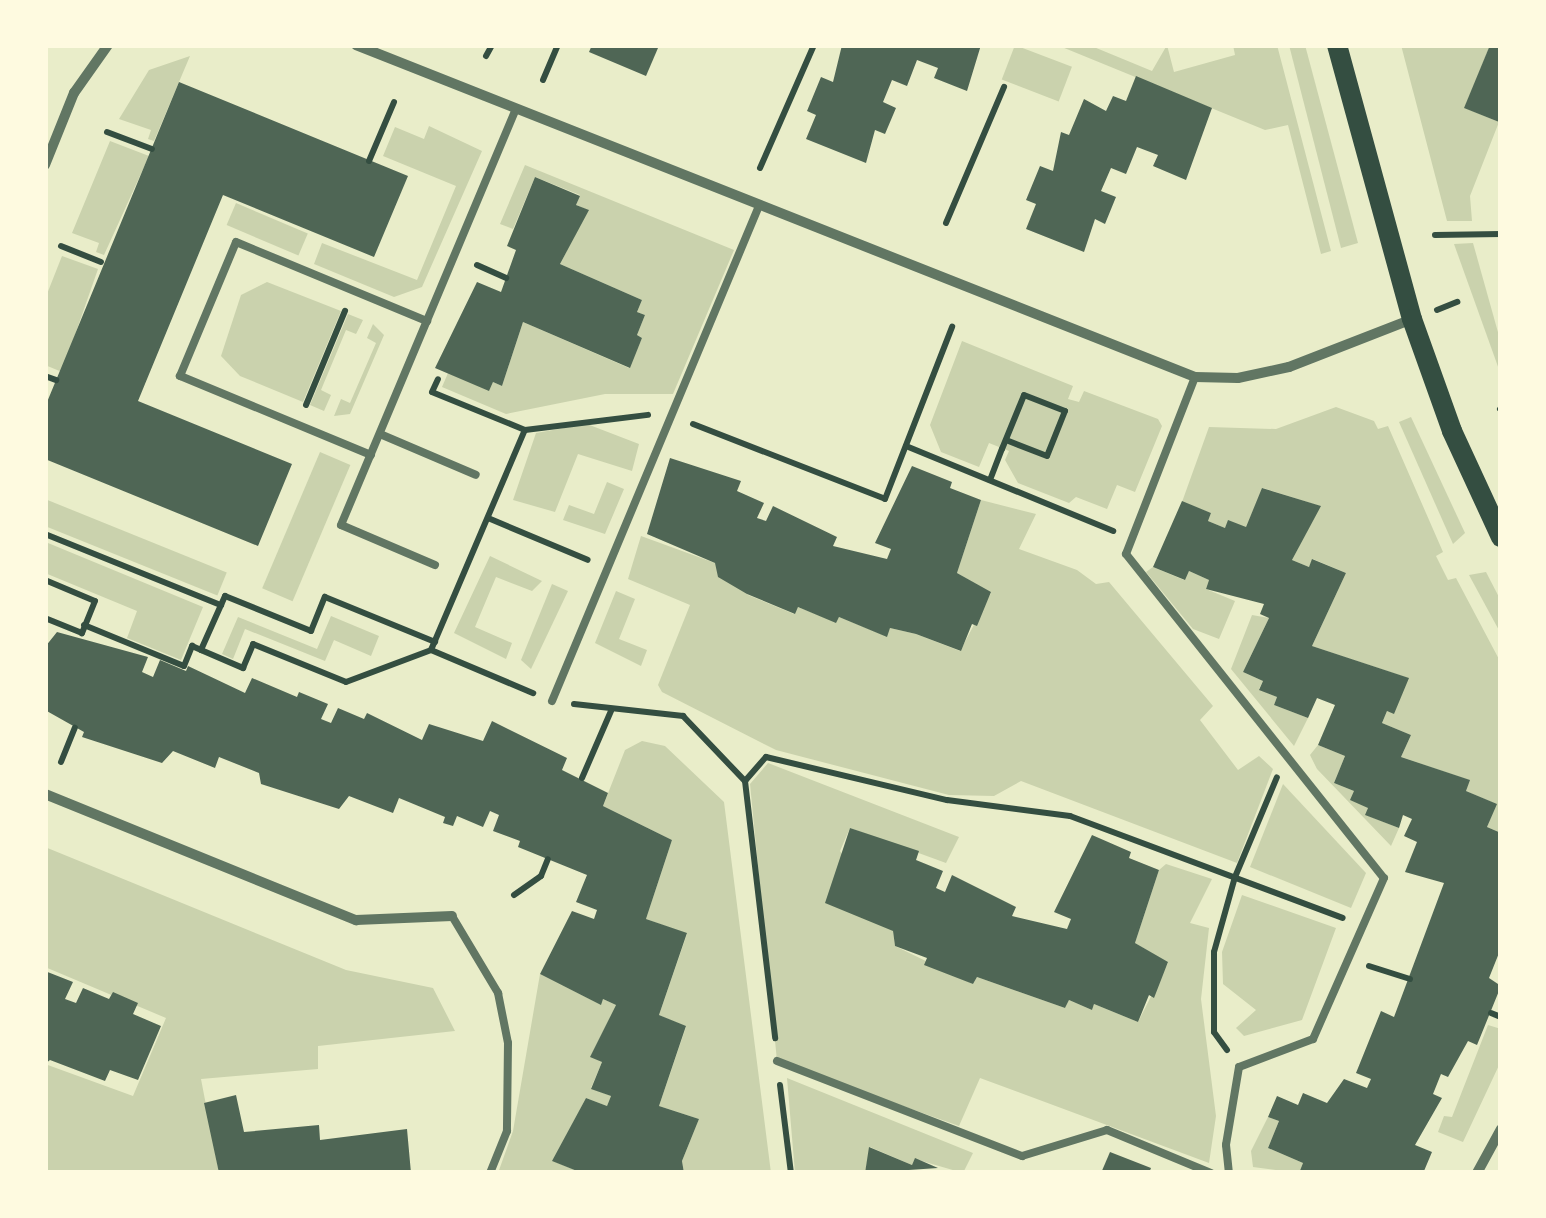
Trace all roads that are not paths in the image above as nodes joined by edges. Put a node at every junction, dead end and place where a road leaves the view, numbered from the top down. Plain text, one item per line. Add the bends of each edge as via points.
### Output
1 (108, 45) edge
2 (356, 45) edge
3 (1337, 45) edge
4 (516, 108) junction
5 (45, 164) edge
6 (759, 206) junction
7 (1412, 319) junction
8 (427, 321) junction
9 (1195, 377) junction
10 (380, 434) junction
11 (370, 455) junction
12 (476, 474) dead end
13 (1501, 537) edge
14 (434, 566) dead end
15 (552, 700) road end
16 (45, 794) edge
17 (452, 916) joint
18 (778, 1060) road end
19 (1501, 1129) edge
20 (490, 1173) edge
21 (1212, 1173) edge
22 (1229, 1173) edge
23 (1478, 1173) edge

1 - 5 street via 74,93
2 - 4 street
3 - 7 main road
4 - 6 street
4 - 8 lane
6 - 9 street
6 - 15 lane
7 - 9 street via 1289,367 1238,378
7 - 13 main road via 1452,432
8 - 10 lane
8 - 11 lane via 236,242 180,376
9 - 22 lane via 1126,554 1384,878 1313,1039 1239,1067 1226,1145
10 - 11 lane
10 - 12 lane
11 - 14 lane via 342,526
16 - 17 street via 356,920
17 - 20 lane via 498,993 508,1043 506,1131
18 - 21 lane via 1022,1156 1106,1130
19 - 23 street

